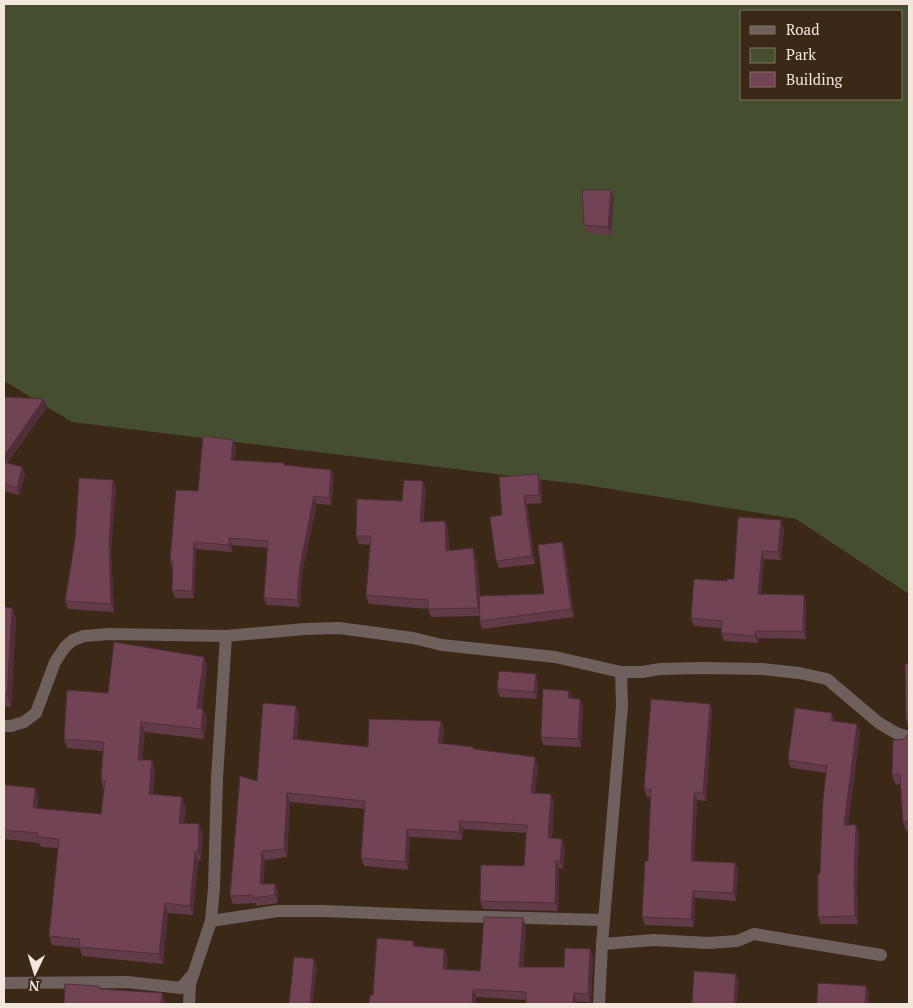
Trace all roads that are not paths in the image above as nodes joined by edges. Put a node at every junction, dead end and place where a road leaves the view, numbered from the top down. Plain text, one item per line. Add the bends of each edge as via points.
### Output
1 (226, 636) junction
2 (621, 672) junction
3 (4, 726) edge
4 (909, 737) edge
5 (604, 920) junction
6 (211, 921) junction
7 (602, 944) junction
8 (881, 955) dead end
9 (193, 974) junction
10 (4, 983) edge
11 (188, 1004) edge
12 (599, 1004) edge

1 - 2 street via 339,628 442,645 555,657
1 - 3 street via 109,634 73,640 55,662 36,713 24,722
1 - 6 street
2 - 4 street via 702,668 799,673 827,680 879,723
2 - 5 street via 622,706
5 - 6 street via 278,911
5 - 7 street
6 - 9 street
7 - 8 street via 654,940 708,943 737,941 754,934
7 - 12 street
9 - 10 street via 181,988 127,982
9 - 11 street

